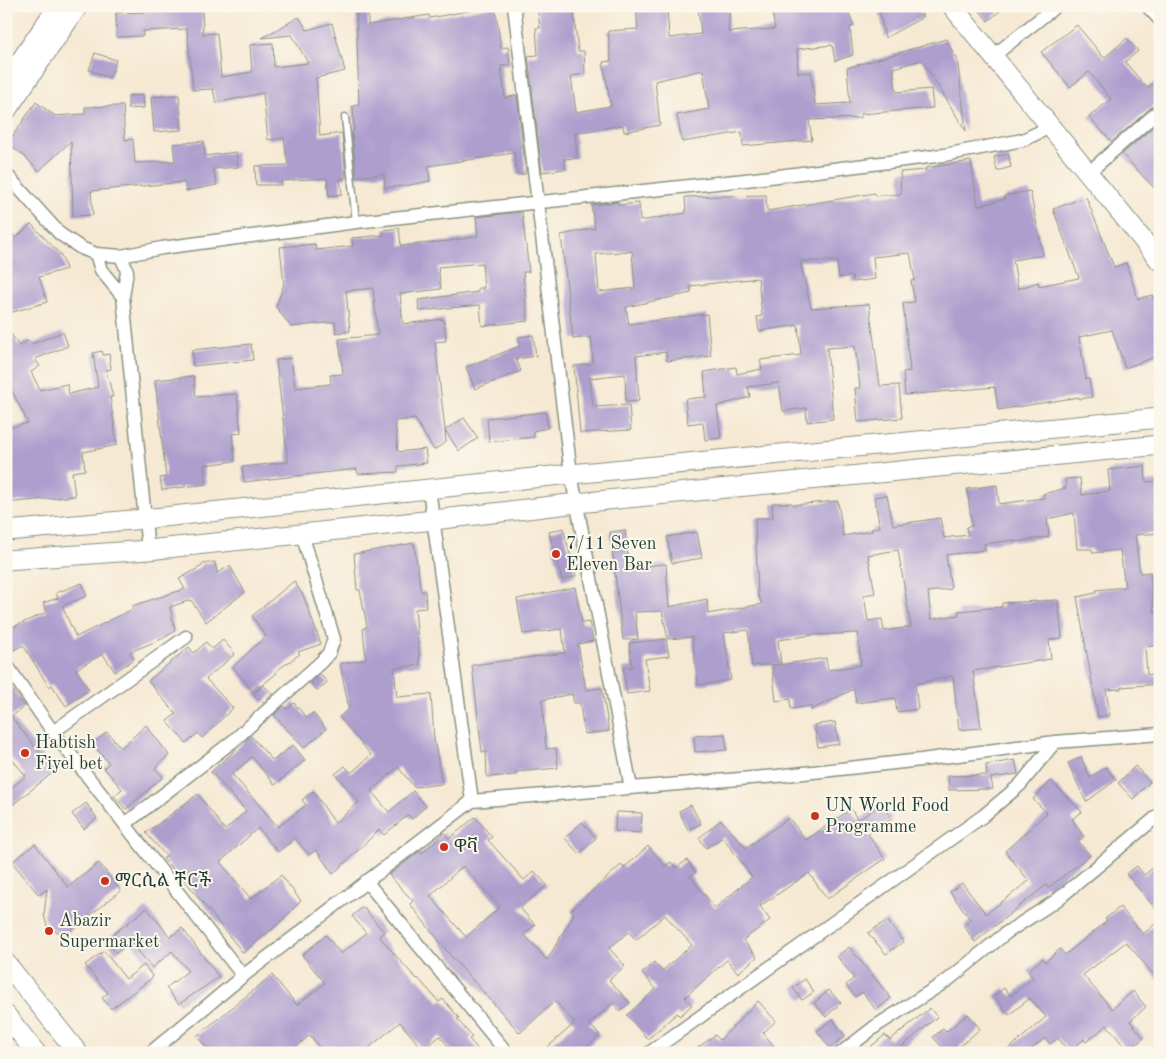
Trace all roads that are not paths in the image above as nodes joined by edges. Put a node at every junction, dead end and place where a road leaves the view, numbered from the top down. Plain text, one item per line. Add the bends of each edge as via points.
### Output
1 (58, 6) edge
2 (78, 6) edge
3 (514, 6) edge
4 (952, 6) edge
5 (1056, 6) edge
6 (1147, 6) edge
7 (1160, 20) edge
8 (992, 57) junction
9 (6, 82) edge
10 (1160, 110) edge
11 (6, 111) edge
12 (344, 117) dead end
13 (1050, 126) junction
14 (1088, 173) junction
15 (6, 174) edge
16 (537, 202) junction
17 (356, 222) junction
18 (96, 254) junction
19 (121, 256) junction
20 (1160, 261) edge
21 (123, 297) junction
22 (1160, 418) edge
23 (1160, 445) edge
24 (852, 447) junction
25 (571, 474) junction
26 (855, 475) junction
27 (429, 489) junction
28 (576, 503) junction
29 (144, 519) junction
30 (434, 520) junction
31 (6, 531) edge
32 (302, 534) junction
33 (148, 550) junction
34 (6, 560) edge
35 (186, 637) dead end
36 (6, 664) edge
37 (53, 732) junction
38 (1160, 734) edge
39 (1055, 742) junction
40 (632, 788) junction
41 (472, 802) junction
42 (1160, 814) edge
43 (125, 824) junction
44 (366, 881) junction
45 (6, 963) edge
46 (243, 976) junction
47 (6, 1015) edge
48 (36, 1053) edge
49 (78, 1053) edge
50 (150, 1053) edge
51 (507, 1053) edge
52 (649, 1053) edge
53 (841, 1053) edge

1 - 9 main road
2 - 11 main road
3 - 16 street
4 - 8 main road
5 - 8 street
6 - 7 street
8 - 13 main road
10 - 14 street
12 - 17 lane
13 - 14 main road
13 - 16 street via 1023,140 944,155
14 - 20 main road
15 - 18 street via 60,234
16 - 17 street
16 - 25 street
17 - 19 street
18 - 19 street
18 - 21 street via 101,270
19 - 21 street via 127,272
21 - 29 street
22 - 24 main road
23 - 26 main road
24 - 25 main road
24 - 26 main road
25 - 27 main road
25 - 28 street
26 - 28 main road
27 - 29 main road
27 - 30 street
28 - 30 main road
28 - 40 street
29 - 31 main road
29 - 33 street
30 - 32 main road
30 - 41 street
32 - 33 main road
32 - 43 street via 334,639 329,653 233,741
33 - 34 main road
35 - 37 street
36 - 37 street
37 - 43 street
38 - 39 street
39 - 40 street via 777,776
39 - 52 street via 1020,785 983,816
40 - 41 street
41 - 44 street
42 - 53 street via 1056,900 1006,933 948,980 876,1026
43 - 46 street
44 - 46 street
44 - 51 street
45 - 49 main road
46 - 50 street
47 - 48 main road

